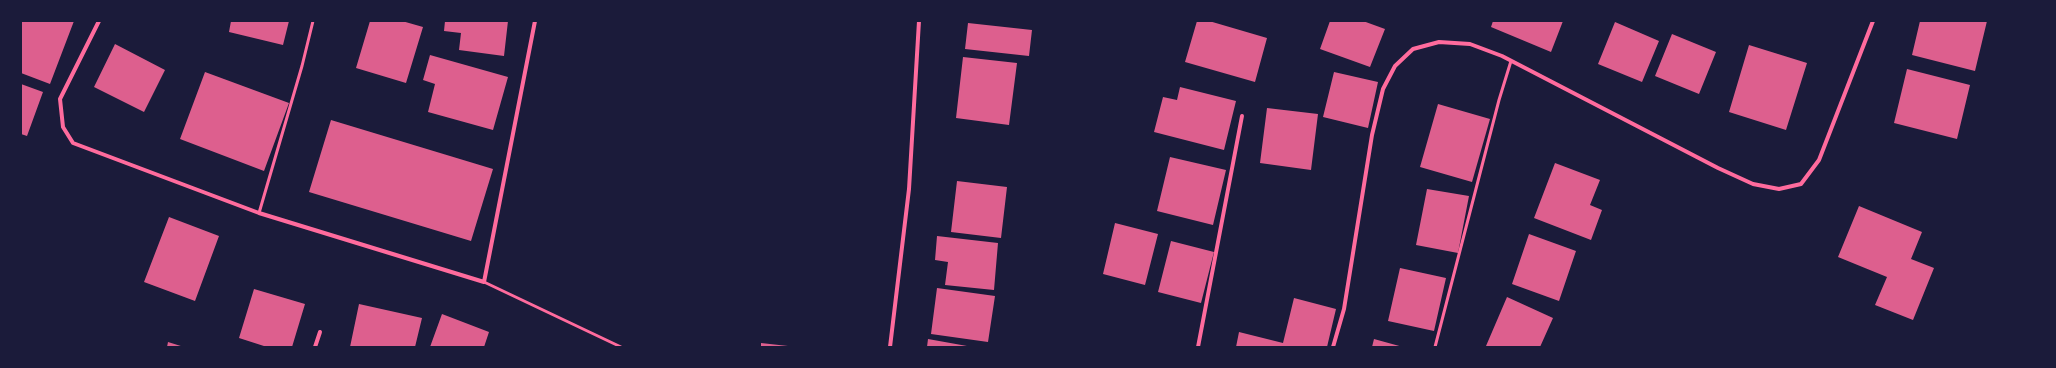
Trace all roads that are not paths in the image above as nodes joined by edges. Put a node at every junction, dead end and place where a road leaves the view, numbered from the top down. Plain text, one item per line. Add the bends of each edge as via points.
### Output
1 (99, 21) edge
2 (313, 21) edge
3 (535, 21) edge
4 (919, 21) edge
5 (1874, 21) edge
6 (1511, 61) junction
7 (1242, 116) dead end
8 (259, 213) junction
9 (484, 282) junction
10 (320, 332) dead end
11 (315, 347) edge
12 (621, 347) edge
13 (890, 347) edge
14 (1198, 347) edge
15 (1333, 347) edge
16 (1435, 347) edge

1 - 8 street via 60,99 64,127 73,143
2 - 8 lane
3 - 9 street
4 - 13 street via 909,189
5 - 6 street via 1819,160 1801,184 1779,189 1752,184 1718,168
6 - 15 street via 1470,44 1439,42 1413,49 1395,66 1383,89 1372,135 1344,309
6 - 16 lane via 1498,100
7 - 14 street
8 - 9 street
9 - 12 lane
10 - 11 street

